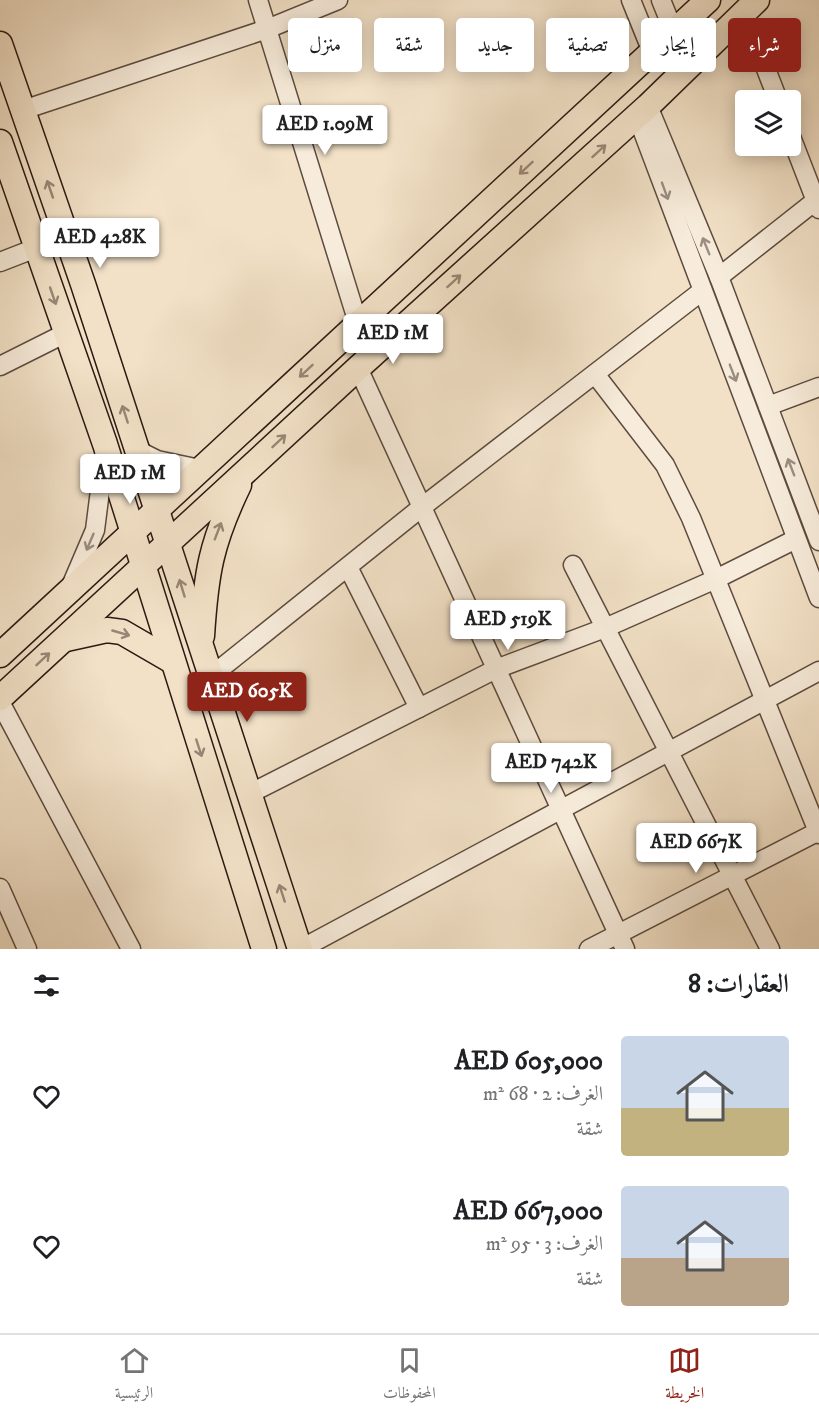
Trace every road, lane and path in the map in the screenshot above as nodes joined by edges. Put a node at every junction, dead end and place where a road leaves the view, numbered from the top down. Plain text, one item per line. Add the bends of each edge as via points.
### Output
1 (258, 0) edge
2 (339, 0) edge
3 (632, 0) edge
4 (661, 0) edge
5 (708, 0) edge
6 (751, 6) edge
7 (668, 18) edge
8 (689, 18) edge
9 (641, 23) edge
10 (267, 29) junction
11 (0, 44) edge
12 (641, 62) edge
13 (775, 90) edge
14 (23, 110) junction
15 (643, 111) junction
16 (0, 142) edge
17 (799, 156) edge
18 (818, 203) edge
19 (36, 248) junction
20 (0, 262) edge
21 (719, 278) junction
22 (702, 291) junction
23 (358, 323) junction
24 (66, 333) junction
25 (0, 366) edge
26 (358, 368) junction
27 (595, 374) junction
28 (819, 387) edge
29 (768, 406) junction
30 (105, 444) junction
31 (137, 450) junction
32 (200, 469) junction
33 (246, 472) junction
34 (422, 507) junction
35 (156, 509) junction
36 (817, 531) edge
37 (132, 532) junction
38 (796, 539) junction
39 (168, 544) junction
40 (573, 566) dead end
41 (143, 567) junction
42 (348, 567) junction
43 (716, 579) junction
44 (68, 591) junction
45 (819, 598) edge
46 (604, 628) junction
47 (64, 639) junction
48 (201, 651) junction
49 (0, 655) edge
50 (172, 661) junction
51 (496, 669) junction
52 (819, 671) edge
53 (210, 677) junction
54 (0, 700) edge
55 (765, 700) junction
56 (419, 708) junction
57 (669, 752) junction
58 (249, 794) junction
59 (561, 810) junction
60 (819, 832) edge
61 (732, 875) junction
62 (0, 888) edge
63 (621, 942) edge
64 (27, 949) edge
65 (131, 949) edge
66 (264, 949) edge
67 (300, 949) edge
68 (589, 949) edge
69 (770, 949) edge

1 - 10 street
2 - 10 street
3 - 9 street
4 - 7 street
5 - 8 main road
6 - 13 street
6 - 15 main road
10 - 14 street
10 - 23 street
11 - 14 main road
12 -> 23 main road
31 -> 14 main road
21 -> 15 street
15 -> 22 street
26 -> 15 main road
16 - 19 main road
17 - 18 street
18 - 21 street
19 - 20 street
19 -> 24 main road
21 - 29 street
22 - 27 street
22 -> 38 street
23 -> 32 main road
24 - 25 street
24 - 30 main road
33 -> 26 main road
26 - 34 street
27 - 34 street
27 - 43 street via 665,465
28 - 29 street
36 -> 29 street
30 - 37 main road
30 -> 44 street via 95,530
31 - 32 street via 158,460
31 - 35 main road
32 - 35 main road
33 - 39 main road
48 -> 33 main road via 206,577 214,542
34 - 42 street
34 - 51 street
35 - 37 main road
35 - 39 main road
37 - 41 main road
37 - 44 main road
38 - 43 street
38 - 45 street
39 - 41 main road
48 -> 39 main road
40 - 46 street
41 - 47 main road
41 - 50 main road
42 - 53 street
42 - 56 street
43 - 46 street
43 - 55 street
44 - 49 main road
46 - 51 street
46 - 57 street
47 -> 50 main road via 107,630 122,632
54 -> 47 main road
48 - 53 main road
50 -> 66 main road
51 - 56 street
51 - 59 street
52 - 55 street
53 - 58 main road
54 - 65 street
55 - 57 street
55 - 60 street
56 - 58 street
57 - 59 street
57 - 61 street
67 -> 58 main road
59 - 63 street
59 - 67 street
60 - 61 street
61 - 63 street
61 - 69 street
62 - 64 street
63 - 68 street

